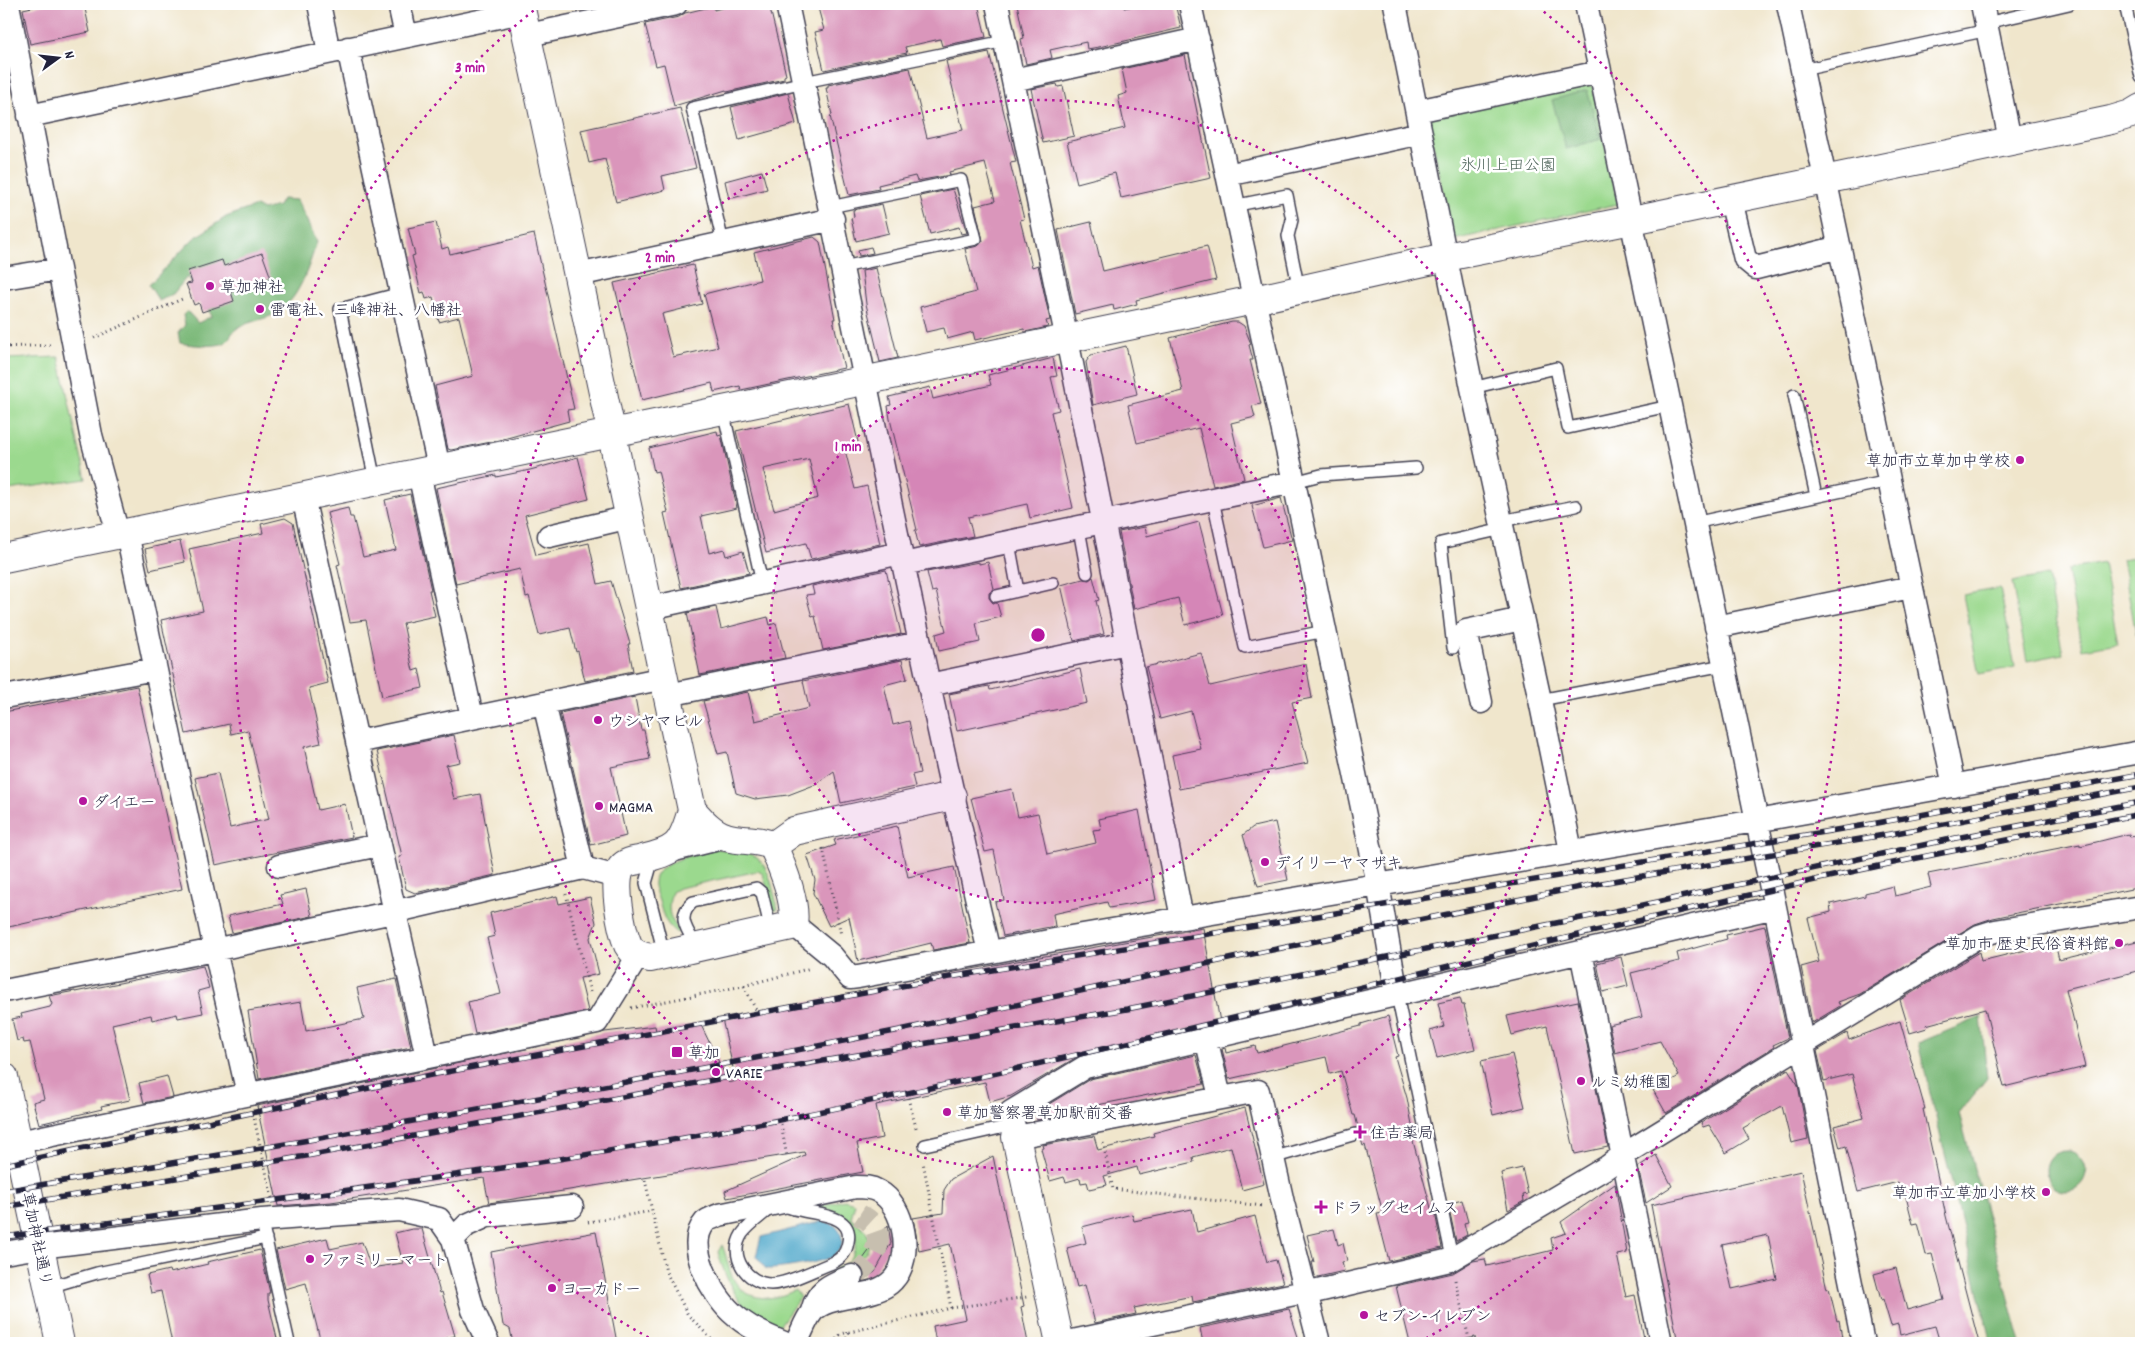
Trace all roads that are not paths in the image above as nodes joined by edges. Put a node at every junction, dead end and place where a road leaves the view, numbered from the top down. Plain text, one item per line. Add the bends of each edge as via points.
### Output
1 (8, 4) edge
2 (319, 4) edge
3 (399, 4) edge
4 (676, 4) edge
5 (787, 4) edge
6 (997, 4) edge
7 (1190, 4) edge
8 (1395, 4) edge
9 (1586, 4) edge
10 (1788, 4) edge
11 (2068, 4) edge
12 (2125, 4) edge
13 (523, 17) edge
14 (1985, 19) edge
15 (406, 36) junction
16 (1198, 39) junction
17 (1005, 41) junction
18 (339, 50) junction
19 (1802, 70) junction
20 (1600, 72) junction
21 (2141, 77) edge
22 (1013, 80) junction
23 (804, 82) junction
24 (2141, 108) edge
25 (1417, 111) junction
26 (29, 116) junction
27 (1421, 133) junction
28 (2010, 140) junction
29 (1227, 175) junction
30 (1825, 180) junction
31 (1731, 200) junction
32 (1233, 206) junction
33 (832, 213) junction
34 (1630, 220) junction
35 (723, 243) junction
36 (1840, 247) junction
37 (1446, 257) junction
38 (843, 267) junction
39 (59, 269) junction
40 (578, 275) junction
41 (4, 278) edge
42 (1299, 290) junction
43 (401, 293) junction
44 (1254, 300) junction
45 (1067, 339) junction
46 (866, 381) junction
47 (1472, 388) junction
48 (1794, 395) dead end
49 (1669, 406) junction
50 (724, 410) junction
51 (612, 433) junction
52 (1416, 468) dead end
53 (429, 470) junction
54 (375, 481) junction
55 (1889, 481) junction
56 (1294, 482) junction
57 (1816, 496) junction
58 (303, 497) junction
59 (1213, 500) junction
60 (1576, 506) dead end
61 (630, 517) junction
62 (1694, 523) junction
63 (1103, 524) junction
64 (1502, 525) junction
65 (1079, 529) junction
66 (122, 534) junction
67 (549, 536) dead end
68 (1008, 543) junction
69 (4, 558) edge
70 (902, 559) junction
71 (1087, 573) dead end
72 (762, 583) junction
73 (1054, 583) dead end
74 (1911, 587) junction
75 (1018, 591) junction
76 (996, 596) dead end
77 (650, 608) junction
78 (1522, 619) junction
79 (1716, 628) junction
80 (1325, 631) junction
81 (920, 643) junction
82 (1127, 643) junction
83 (1453, 648) dead end
84 (1724, 665) junction
85 (155, 669) junction
86 (929, 685) junction
87 (666, 687) junction
88 (4, 697) edge
89 (1540, 700) junction
90 (544, 702) junction
91 (1481, 702) dead end
92 (472, 717) junction
93 (357, 742) junction
94 (2141, 752) edge
95 (1954, 786) junction
96 (952, 796) junction
97 (692, 810) junction
98 (1757, 821) junction
99 (726, 837) junction
100 (379, 845) junction
101 (773, 846) junction
102 (1571, 851) junction
103 (663, 853) junction
104 (279, 866) dead end
105 (583, 868) junction
106 (617, 877) junction
107 (1378, 884) junction
108 (1775, 907) junction
109 (2141, 907) edge
110 (394, 912) junction
111 (1182, 918) junction
112 (782, 927) junction
113 (697, 947) junction
114 (215, 950) junction
115 (989, 952) junction
116 (1580, 952) junction
117 (651, 955) junction
118 (4, 991) edge
119 (1397, 995) junction
120 (1206, 1038) junction
121 (1803, 1045) junction
122 (427, 1057) junction
123 (4, 1077) edge
124 (248, 1094) junction
125 (1220, 1097) junction
126 (1015, 1131) junction
127 (1356, 1134) dead end
128 (10, 1143) edge
129 (925, 1145) dead end
130 (1623, 1155) junction
131 (1272, 1158) junction
132 (776, 1203) junction
133 (572, 1207) dead end
134 (268, 1226) junction
135 (453, 1239) junction
136 (40, 1247) junction
137 (4, 1253) edge
138 (1451, 1259) junction
139 (852, 1276) tunnel mouth
140 (49, 1287) junction
141 (1305, 1293) junction
142 (812, 1312) junction
143 (60, 1343) edge
144 (288, 1343) edge
145 (488, 1343) edge
146 (784, 1343) edge
147 (796, 1343) edge
148 (1061, 1343) edge
149 (1319, 1343) edge
150 (1661, 1343) edge
151 (1863, 1343) edge

1 - 26 street
2 - 18 street
3 - 15 street
4 - 13 street
5 - 23 street
6 - 17 street
7 - 16 street
8 - 25 street
9 - 20 street
10 - 19 street
11 - 14 lane
12 - 21 lane
13 - 15 street
13 - 40 street
14 - 19 lane
14 - 28 street
15 - 18 street
16 - 22 street
16 - 29 street
17 - 22 street
17 - 23 lane
18 - 26 street
18 - 43 street
19 - 30 street
20 - 25 street
20 - 34 street
22 - 45 street
23 - 33 street
23 - 35 lane via 692,108
24 - 28 street via 2111,120
25 - 27 street
26 - 39 street
27 - 29 street
27 - 37 street
28 - 30 street
29 - 32 street
30 - 31 street
30 - 36 street
31 - 34 street
31 - 36 street via 1745,259 1756,268
32 - 42 lane via 1287,195 1292,220 1288,236
32 - 44 street
33 - 35 street
33 - 38 street
33 - 38 lane via 961,180 976,239
34 - 37 street
34 - 49 street
35 - 40 street
36 - 55 street
37 - 42 street
37 - 47 street
38 - 46 street
39 - 41 street
39 - 66 street via 91,435
40 - 51 street
42 - 44 street
43 - 53 street
43 - 54 lane via 340,309
44 - 45 street
44 - 56 street
45 - 46 street
45 - 63 street
46 - 50 street
46 - 70 street
47 - 49 lane via 1556,368 1568,428
47 - 64 street
48 - 57 lane
49 - 62 street
50 - 51 street
50 - 72 lane
51 - 53 street
51 - 61 street
52 - 56 lane via 1321,475
53 - 54 street
53 - 92 street
54 - 58 street
55 - 57 lane
55 - 62 lane
55 - 74 street
56 - 59 street
56 - 80 street
57 - 62 lane
58 - 66 street
58 - 93 street
59 - 63 street
59 - 80 lane via 1245,648
60 - 64 lane
61 - 67 street
61 - 77 street
62 - 79 street
63 - 65 street
63 - 82 street
64 - 78 street
64 - 83 lane via 1441,543
65 - 68 street
65 - 71 lane
66 - 69 street
66 - 85 street
68 - 70 street
68 - 75 lane
70 - 72 street
70 - 81 street
72 - 77 street
73 - 75 lane
74 - 79 street
74 - 95 street
75 - 76 lane
77 - 87 street
78 - 89 street
78 - 91 street via 1466,631
79 - 84 street
80 - 107 street
81 - 86 street
81 - 87 street
82 - 86 street
82 - 111 street
84 - 89 lane
84 - 98 street
85 - 88 street
85 - 114 street
86 - 96 street
87 - 90 street
87 - 97 street
89 - 102 street
90 - 92 street
90 - 105 street
92 - 93 street
93 - 100 street
94 - 95 street
95 - 98 street
96 - 101 street via 794,831
96 - 115 street
97 - 99 street via 715,832
97 - 103 street via 684,833
98 - 102 street
98 - 108 street
99 - 101 street via 757,840
99 - 103 street
100 - 104 street
100 - 110 street
101 - 112 street via 795,914
102 - 107 street
103 - 106 street via 626,863
103 - 117 lane via 650,867 646,883
105 - 106 street
105 - 110 street
106 - 117 street via 617,897 628,945
107 - 111 street
107 - 119 street
108 - 116 street
108 - 121 street
109 - 121 street via 1979,936
110 - 114 street
110 - 122 street
111 - 115 street
112 - 113 street
112 - 113 lane via 756,888 693,902 683,916
112 - 115 street via 832,956 850,978
113 - 117 street
114 - 118 street
114 - 124 street
116 - 119 street
116 - 130 street
117 - 122 street via 597,1022
119 - 120 street
119 - 138 lane
120 - 125 street
120 - 126 street via 1085,1067 1011,1112
121 - 130 street
121 - 151 street
122 - 124 street
123 - 128 street, 草加神社通り
124 - 128 street
125 - 126 street via 1099,1121
125 - 131 street via 1258,1091
126 - 129 lane
126 - 148 street
127 - 131 lane
128 - 136 street, 草加神社通り
130 - 138 street
130 - 150 street
131 - 141 street
132 - 132 lane via 838,1219 847,1228 849,1238 842,1258 772,1284 752,1279 743,1271 738,1246 742,1235
132 - 142 street via 868,1187 888,1198 903,1227 905,1244 901,1266 893,1280 878,1290 829,1302
132 - 146 street via 719,1215 705,1222 698,1246 702,1267 715,1293 731,1312 757,1332
133 - 135 street via 487,1216 467,1225
134 - 135 street via 399,1210 439,1219
134 - 136 street
134 - 140 lane
134 - 144 lane
135 - 145 street via 473,1310
136 - 137 street
136 - 140 street, 草加神社通り
138 - 141 street
139 - 142 street via 829,1285 816,1299
140 - 143 street, 草加神社通り
141 - 148 street
141 - 149 street
142 - 147 street

